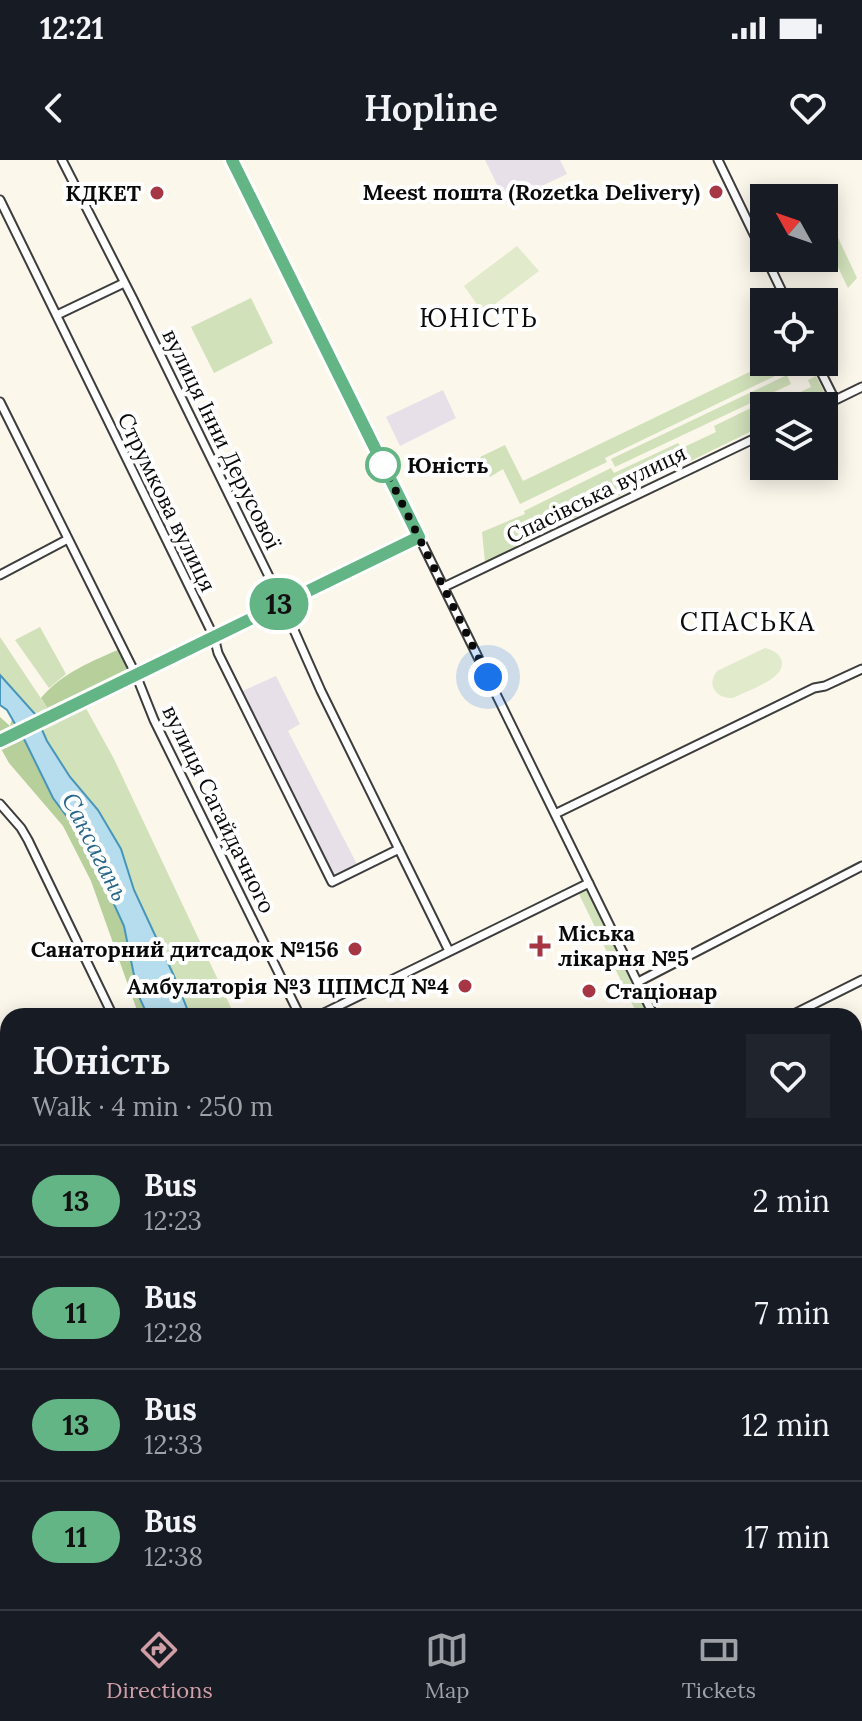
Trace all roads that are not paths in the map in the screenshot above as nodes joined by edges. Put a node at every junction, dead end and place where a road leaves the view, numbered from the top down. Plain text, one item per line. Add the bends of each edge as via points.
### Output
1 (62, 160) edge
2 (232, 160) edge
3 (718, 160) edge
4 (0, 200) edge
5 (750, 225) edge
6 (124, 283) junction
7 (57, 315) junction
8 (862, 387) edge
9 (838, 399) edge
10 (0, 402) edge
11 (750, 441) edge
12 (419, 537) junction
13 (68, 539) junction
14 (0, 575) edge
15 (444, 587) junction
16 (282, 603) junction
17 (214, 637) junction
18 (862, 669) edge
19 (136, 675) junction
20 (0, 741) edge
21 (0, 804) edge
22 (555, 814) junction
23 (399, 849) junction
24 (862, 866) edge
25 (589, 883) junction
26 (449, 951) junction
27 (862, 980) edge
28 (638, 982) junction
29 (109, 1008) edge
30 (296, 1008) edge
31 (334, 1008) edge
32 (650, 1008) edge
33 (806, 1008) edge

1 - 6 street, вулиця Інни Дерусової
2 - 12 street
3 - 5 street
4 - 7 street, Струмкова вулиця
6 - 7 street
6 - 16 street, вулиця Інни Дерусової
7 - 17 street, Струмкова вулиця
8 - 9 street
10 - 13 street, вулиця Сагайдачного
11 - 15 street, Спасівська вулиця
12 - 15 street
12 - 16 street
13 - 14 street
13 - 19 street, вулиця Сагайдачного
15 - 22 street
16 - 17 street
16 - 23 street, вулиця Інни Дерусової
17 - 19 street
17 - 23 street, Струмкова вулиця via 332,882
18 - 22 street
19 - 20 street
19 - 30 street, вулиця Сагайдачного
21 - 29 street via 28,840
22 - 25 street
23 - 26 street, вулиця Інни Дерусової
24 - 28 street
25 - 26 street
25 - 28 street
26 - 31 street
27 - 33 street
28 - 32 street

